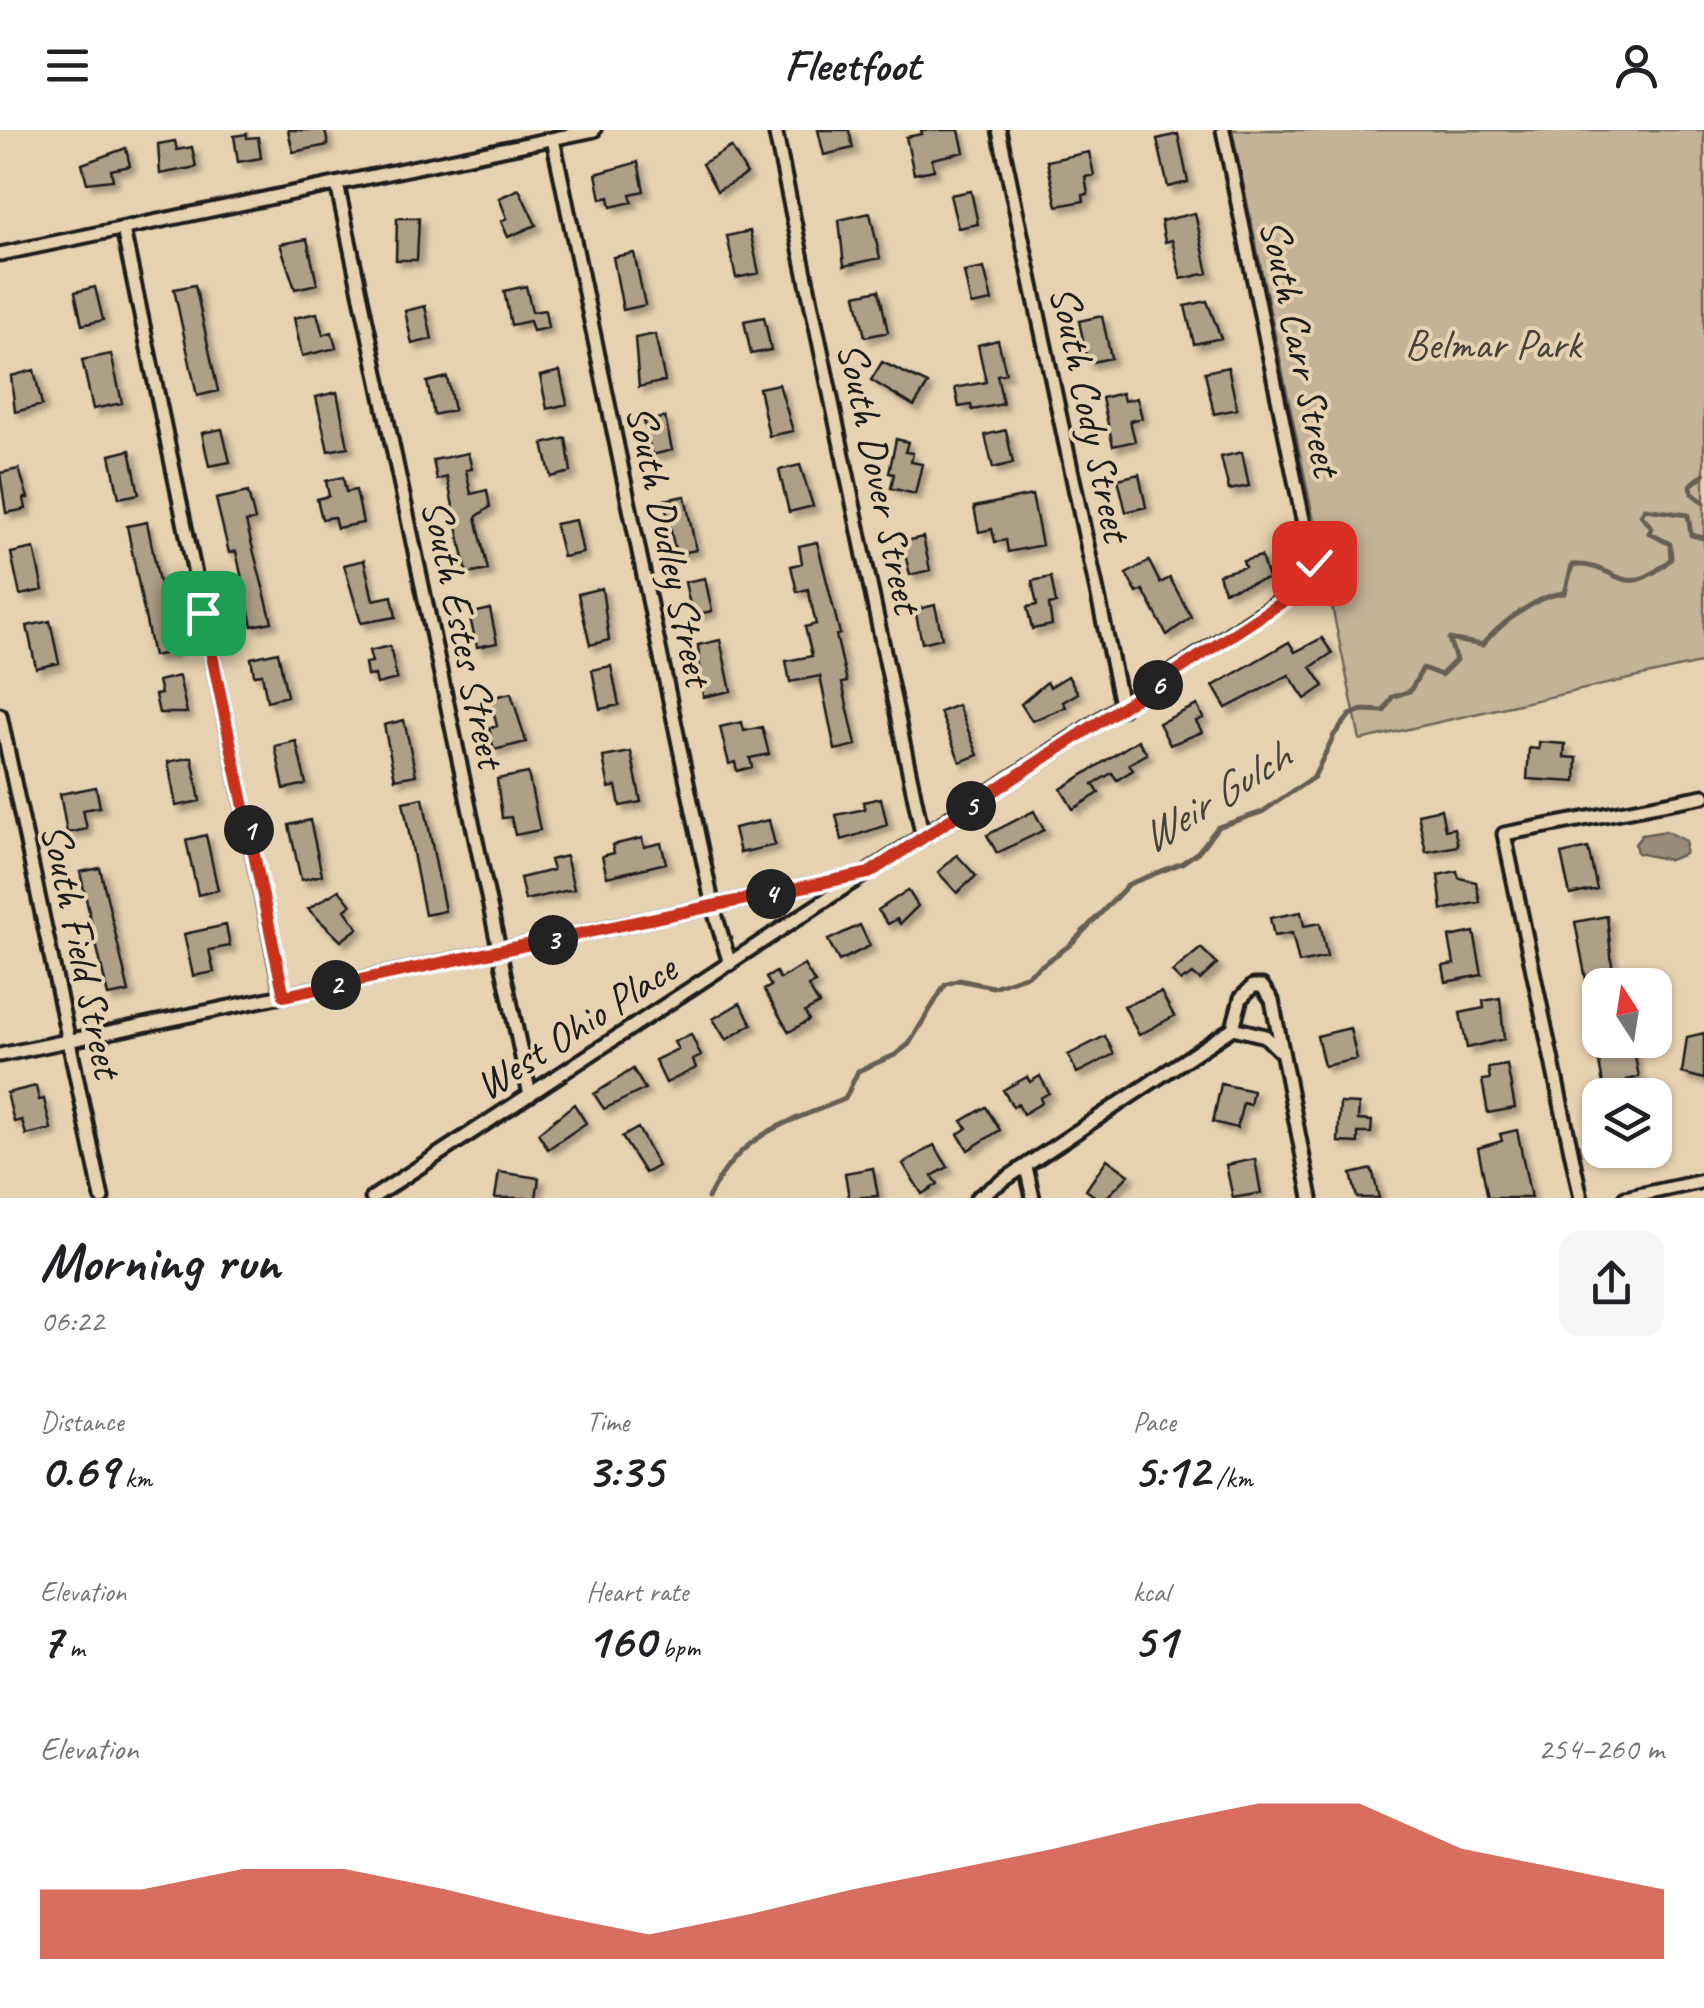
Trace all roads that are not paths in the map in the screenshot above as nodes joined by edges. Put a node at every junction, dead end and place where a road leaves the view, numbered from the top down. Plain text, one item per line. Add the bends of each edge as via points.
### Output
1 (594, 130) edge
2 (775, 130) edge
3 (999, 130) edge
4 (1224, 130) edge
5 (553, 139) junction
6 (337, 184) junction
7 (123, 230) junction
8 (0, 254) edge
9 (1315, 578) joint
10 (1122, 709) junction
11 (0, 715) edge
12 (1704, 796) edge
13 (922, 838) junction
14 (869, 873) junction
15 (713, 907) junction
16 (499, 951) junction
17 (730, 964) junction
18 (284, 996) junction
19 (1233, 1028) junction
20 (69, 1041) junction
21 (1281, 1053) junction
22 (0, 1055) edge
23 (530, 1095) junction
24 (1026, 1166) junction
25 (1704, 1181) edge
26 (102, 1198) edge
27 (372, 1198) edge
28 (978, 1198) edge
29 (1033, 1198) edge
30 (1310, 1198) edge
31 (1581, 1198) edge
32 (1625, 1198) edge

1 - 5 street
2 - 13 street, South Dover Street
3 - 10 street, South Cody Street
4 - 9 street, South Carr Street
5 - 6 street
5 - 15 street, South Dudley Street
6 - 7 street
6 - 16 street, South Estes Street
7 - 8 street
7 - 18 street
9 - 10 street, West Ohio Place
10 - 13 street, West Ohio Place
11 - 20 street, South Field Street
12 - 31 street via 1504,834
13 - 14 street, West Ohio Place
14 - 15 street
14 - 17 street, West Ohio Place
15 - 16 street
15 - 17 street, South Dudley Street
16 - 18 street
16 - 23 street, South Estes Street
17 - 23 street, West Ohio Place
18 - 20 street
19 - 21 street via 1265,1036
19 - 21 street via 1246,990 1262,986 1272,1000
19 - 24 street
20 - 22 street
20 - 26 street, South Field Street
21 - 30 street
23 - 27 street, West Ohio Place
24 - 28 street
24 - 29 street
25 - 32 street

